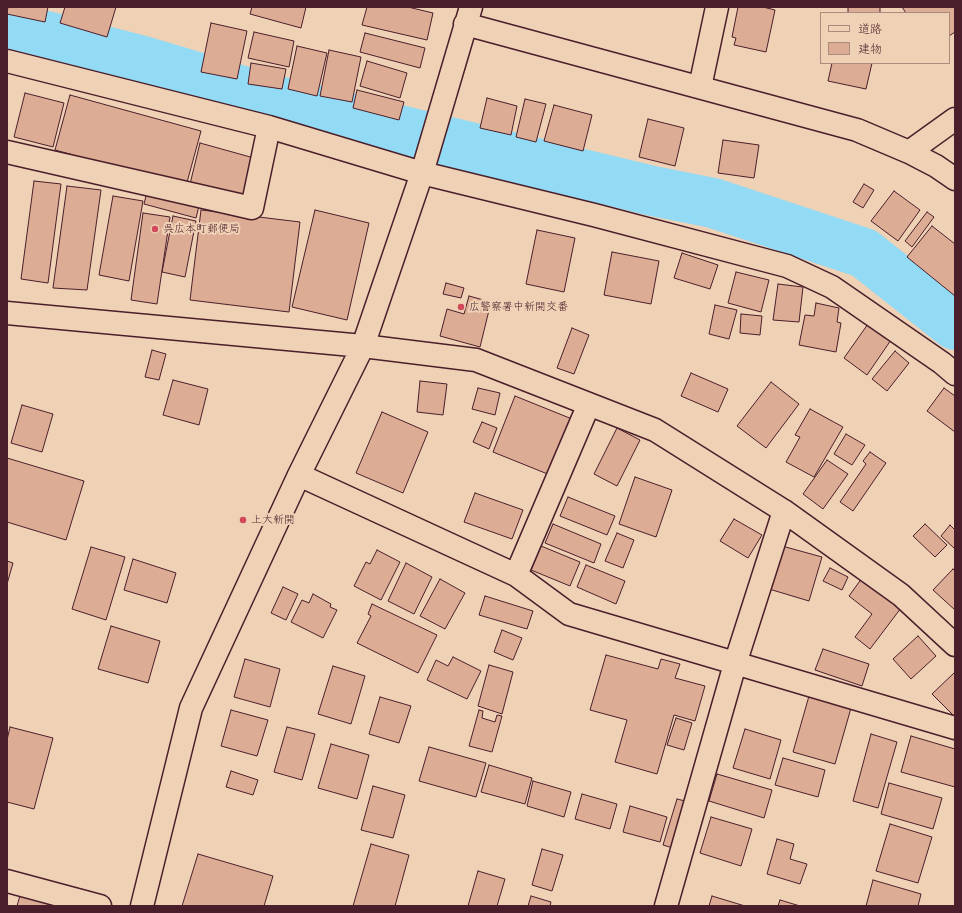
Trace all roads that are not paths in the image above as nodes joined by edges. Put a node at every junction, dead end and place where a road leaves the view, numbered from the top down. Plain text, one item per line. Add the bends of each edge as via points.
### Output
1 (717, 7) edge
2 (467, 12) edge
3 (7, 61) edge
4 (700, 87) junction
5 (955, 119) edge
6 (269, 127) junction
7 (7, 152) edge
8 (909, 152) junction
9 (422, 173) junction
10 (955, 180) edge
11 (7, 313) edge
12 (363, 346) junction
13 (950, 363) edge
14 (589, 404) junction
15 (299, 475) junction
16 (784, 511) junction
17 (516, 575) junction
18 (955, 645) edge
19 (735, 664) junction
20 (955, 728) edge
21 (7, 881) edge
22 (100, 906) edge
23 (142, 906) edge
24 (666, 906) edge

1 - 4 street
2 - 4 street
2 - 9 street
3 - 6 street
4 - 8 street via 857,130
5 - 8 street
6 - 7 street via 252,208
6 - 9 street
8 - 10 street via 936,166
9 - 12 street
9 - 13 street via 787,266 832,287
11 - 12 street
12 - 14 street via 476,360
12 - 15 street
14 - 16 street via 655,430
14 - 17 street
15 - 17 street
15 - 23 street via 191,708
16 - 18 street via 901,595
16 - 19 street
17 - 19 street via 569,614
19 - 20 street
19 - 24 street
21 - 22 street

